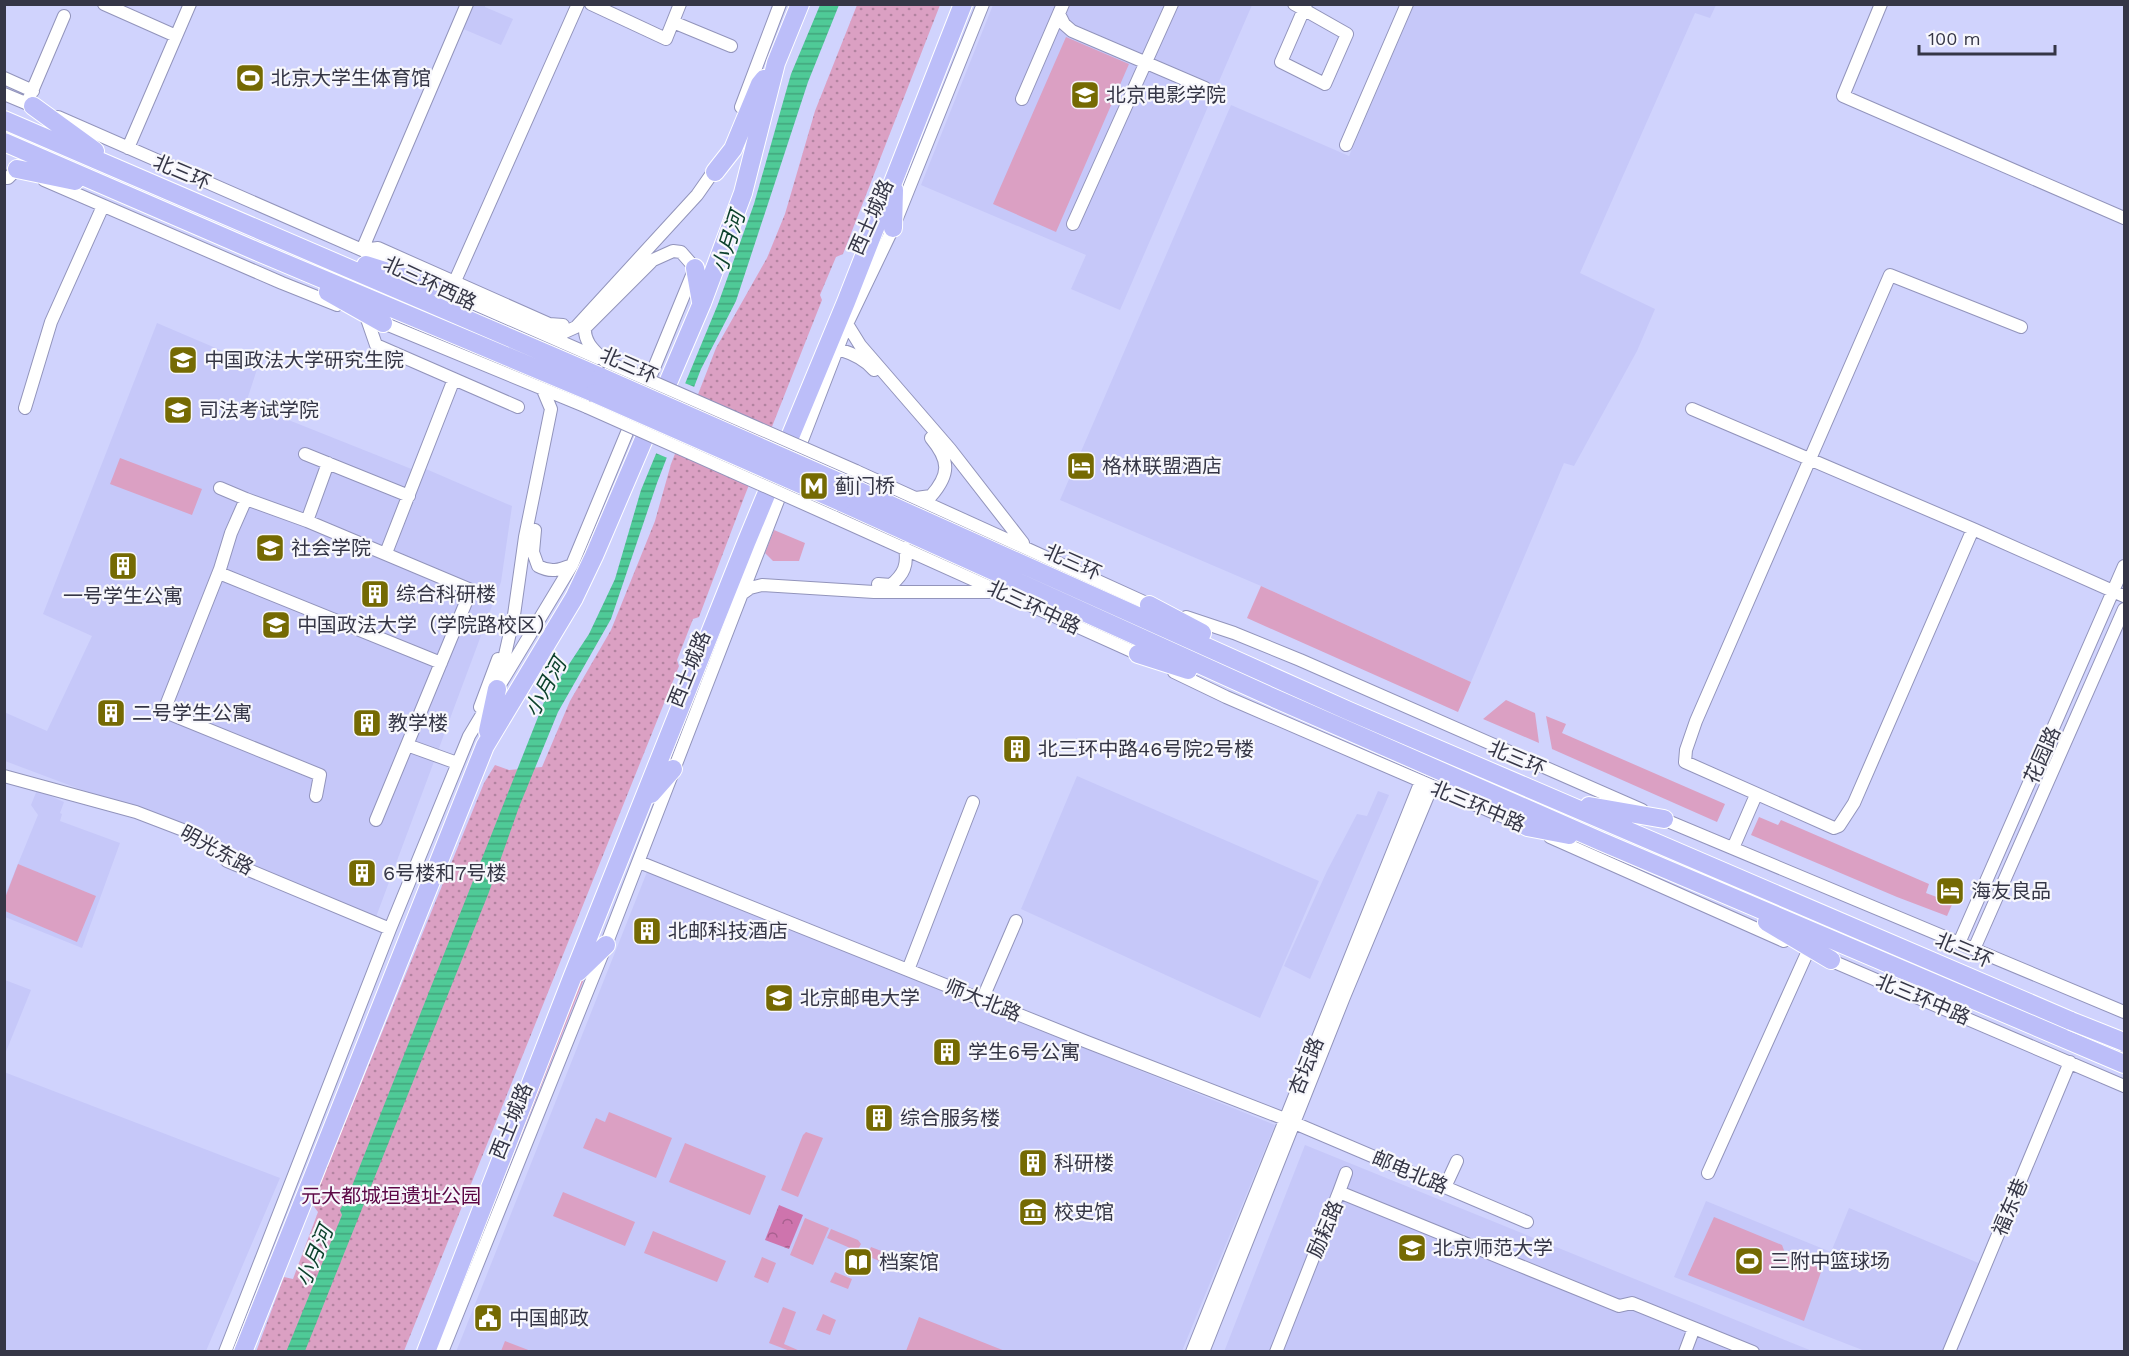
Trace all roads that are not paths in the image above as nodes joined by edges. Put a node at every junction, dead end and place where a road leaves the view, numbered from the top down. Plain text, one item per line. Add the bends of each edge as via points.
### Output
1 (104, 4) edge
2 (190, 4) edge
3 (467, 4) edge
4 (578, 4) edge
5 (591, 4) edge
6 (680, 4) edge
7 (780, 4) edge
8 (789, 4) edge
9 (800, 4) edge
10 (963, 4) edge
11 (983, 4) edge
12 (1172, 4) edge
13 (1407, 4) edge
14 (1881, 4) edge
15 (1301, 6) edge
16 (1061, 9) edge
17 (622, 10) edge
18 (64, 16) dead end
19 (674, 22) junction
20 (788, 34) junction
21 (176, 36) junction
22 (731, 46) dead end
23 (776, 63) junction
24 (1147, 63) junction
25 (4, 78) edge
26 (1205, 88) dead end
27 (4, 94) edge
28 (1022, 99) dead end
29 (31, 100) junction
30 (4, 120) edge
31 (4, 142) edge
32 (1346, 145) dead end
33 (128, 148) junction
34 (121, 170) junction
35 (715, 172) junction
36 (8, 175) edge
37 (895, 177) junction
38 (112, 189) junction
39 (103, 206) junction
40 (2124, 218) edge
41 (1073, 224) dead end
42 (893, 228) junction
43 (265, 232) junction
44 (362, 250) junction
45 (256, 251) junction
46 (695, 268) junction
47 (455, 281) junction
48 (433, 286) junction
49 (846, 302) junction
50 (702, 303) junction
51 (366, 316) junction
52 (383, 323) junction
53 (847, 324) junction
54 (563, 325) dead end
55 (2021, 327) dead end
56 (539, 332) junction
57 (837, 352) junction
58 (813, 378) junction
59 (454, 379) junction
60 (597, 385) junction
61 (543, 390) junction
62 (569, 400) junction
63 (518, 407) dead end
64 (25, 408) dead end
65 (1692, 409) dead end
66 (305, 454) dead end
67 (1810, 459) junction
68 (328, 463) junction
69 (220, 488) dead end
70 (845, 494) junction
71 (409, 496) junction
72 (916, 498) junction
73 (246, 499) junction
74 (307, 520) junction
75 (1973, 529) junction
76 (746, 543) junction
77 (1026, 546) junction
78 (905, 548) junction
79 (386, 553) junction
80 (594, 556) junction
81 (754, 563) junction
82 (572, 565) junction
83 (2124, 566) edge
84 (219, 573) junction
85 (1002, 592) junction
86 (743, 593) junction
87 (2119, 594) edge
88 (1149, 605) junction
89 (2124, 609) edge
90 (514, 615) junction
91 (1138, 654) junction
92 (441, 663) junction
93 (2077, 674) junction
94 (2093, 680) junction
95 (497, 689) junction
96 (1276, 699) junction
97 (1349, 711) junction
98 (469, 736) junction
99 (407, 745) junction
100 (485, 746) junction
101 (457, 763) junction
102 (673, 769) junction
103 (4, 776) edge
104 (1426, 784) junction
105 (1755, 795) junction
106 (316, 796) dead end
107 (1558, 800) junction
108 (644, 802) junction
109 (973, 802) dead end
110 (1664, 819) junction
111 (376, 820) dead end
112 (1527, 827) junction
113 (1600, 841) junction
114 (1733, 848) junction
115 (639, 862) junction
116 (1706, 886) junction
117 (1016, 921) dead end
118 (390, 928) junction
119 (1959, 944) junction
120 (606, 945) junction
121 (1974, 950) junction
122 (1808, 951) junction
123 (1831, 960) junction
124 (908, 970) junction
125 (572, 978) junction
126 (982, 1000) junction
127 (2124, 1012) edge
128 (2124, 1042) edge
129 (2070, 1062) junction
130 (2124, 1064) edge
131 (2124, 1086) edge
132 (1289, 1121) junction
133 (1457, 1161) dead end
134 (1346, 1173) dead end
135 (1708, 1173) dead end
136 (1445, 1187) junction
137 (1339, 1192) junction
138 (1527, 1222) dead end
139 (258, 1309) junction
140 (1694, 1328) junction
141 (1725, 1347) edge
142 (225, 1352) edge
143 (234, 1352) edge
144 (243, 1352) edge
145 (426, 1352) edge
146 (442, 1352) edge
147 (1192, 1352) edge
148 (1203, 1352) edge
149 (1276, 1352) edge
150 (1685, 1352) edge
151 (1753, 1352) edge
152 (1949, 1352) edge

1 - 21 street
2 - 21 street
3 - 44 street
4 - 47 street
5 - 17 street
6 - 19 street
7 - 35 street
8 - 20 highway
9 - 20 highway
10 - 37 highway, 西土城路
11 - 42 street, 西土城路
12 - 24 street
13 - 32 street
14 - 40 street via 1843,96
15 - 15 street via 1281,62 1325,84 1347,34
16 - 24 street via 1064,24 1072,31
16 - 28 street
17 - 19 street via 666,39
18 - 29 street
19 - 22 street
20 - 23 highway
21 - 33 street
23 - 35 highway via 760,84 734,148
23 - 50 highway via 743,193
24 - 26 street
24 - 41 street
25 - 29 street
27 - 29 street, 北三环西路
29 - 33 street, 北三环西路
29 - 34 highway
30 - 34 highway, 北三环
31 - 38 highway, 北三环
33 - 44 street, 北三环西路
34 - 43 highway, 北三环
35 - 56 street via 576,327 565,332
36 - 38 highway
36 - 39 street, 北三环西路
37 - 42 highway
37 - 49 highway, 西土城路
38 - 45 highway, 北三环
39 - 51 street, 北三环西路
39 - 64 street via 51,322
42 - 53 street, 西土城路
43 - 48 highway
43 - 60 highway, 北三环
44 - 47 street via 378,248
44 - 48 street, 北三环西路
45 - 52 highway
45 - 60 highway, 北三环
46 - 50 highway
46 - 60 street via 681,252 653,260 585,328
46 - 82 street
47 - 54 street via 549,324
48 - 56 street, 北三环西路
49 - 53 highway
49 - 58 highway, 西土城路
50 - 80 highway
51 - 52 street, 北三环西路
51 - 59 street via 376,345
52 - 61 street, 北三环西路
53 - 57 street, 西土城路
53 - 77 street
55 - 67 street via 1890,275
56 - 60 street, 北三环西路
57 - 58 highway
57 - 72 street via 845,351 868,363 940,449 946,467 943,482 931,496
57 - 81 street, 西土城路
58 - 76 highway, 西土城路
59 - 63 street
59 - 71 street
60 - 62 street, 北三环西路
60 - 70 highway, 北三环, bridge
60 - 70 street, 北三环西路, bridge
61 - 62 street, 北三环西路
61 - 90 street via 551,409
62 - 82 street via 559,406 555,415 533,552 538,566 547,571
65 - 67 street
66 - 68 street
67 - 75 street
67 - 105 street via 1696,721 1684,758 1688,765
68 - 71 street
68 - 74 street
69 - 73 street
70 - 72 street
70 - 78 street, 北三环中路
70 - 96 highway, 北三环
70 - 97 highway, 北三环
71 - 79 street
72 - 77 street
73 - 74 street
73 - 84 street
74 - 79 street
75 - 87 street
75 - 105 street via 1854,803 1839,826 1834,828
76 - 81 highway
76 - 108 highway, 西土城路
77 - 88 street
78 - 81 street via 904,572 891,585 782,581 760,576
78 - 85 street, 北三环中路
79 - 92 street via 471,590
80 - 82 highway
80 - 100 highway via 574,598
81 - 86 street, 西土城路
82 - 95 street
83 - 87 street, 花园路
84 - 92 street
84 - 106 street via 166,703 170,714 320,775
85 - 86 street via 762,585
85 - 91 street, 北三环中路
86 - 102 street, 西土城路
87 - 93 street, 花园路
88 - 97 highway
88 - 110 street via 1300,660
89 - 94 street, 花园路
90 - 95 street
90 - 98 street
91 - 96 highway
91 - 104 street, 北三环中路
92 - 99 street
93 - 94 street
93 - 119 street, 花园路
94 - 121 street, 花园路
95 - 98 street
95 - 100 highway
96 - 113 highway, 北三环
97 - 107 highway, 北三环
98 - 101 street
99 - 101 street
99 - 111 street
100 - 139 highway
101 - 118 street
102 - 108 highway
102 - 115 street, 西土城路
103 - 118 street, 明光东路 via 136,812 183,830 216,846 227,861
104 - 112 street, 北三环中路
104 - 132 street, 杏坛路 via 1348,987
105 - 114 street
107 - 110 highway
107 - 128 highway, 北三环, bridge
108 - 125 highway, 西土城路
109 - 124 street
110 - 114 street
112 - 113 highway
112 - 122 street, 北三环中路
113 - 116 highway, 北三环
114 - 119 street
115 - 120 street, 西土城路
115 - 124 street, 师大北路
116 - 123 highway
116 - 130 highway, 北三环
117 - 126 street
118 - 142 street
119 - 121 street
120 - 125 highway
120 - 146 street, 西土城路
121 - 127 street
122 - 123 street, 北三环中路
122 - 135 street
123 - 129 street, 北三环中路
124 - 126 street, 师大北路
125 - 145 highway, 西土城路
126 - 132 street, 师大北路
129 - 131 street, 北三环中路
129 - 152 street, 福东巷
132 - 136 street, 邮电北路
132 - 147 street, 杏坛路
132 - 148 street, 杏坛路
133 - 136 street
134 - 137 street
136 - 138 street, 邮电北路
137 - 140 street, 励耘路 via 1619,1306 1632,1303
137 - 149 street, 励耘路
139 - 143 highway
139 - 144 highway
140 - 141 street, 励耘路
140 - 150 street
141 - 151 street, 励耘路

